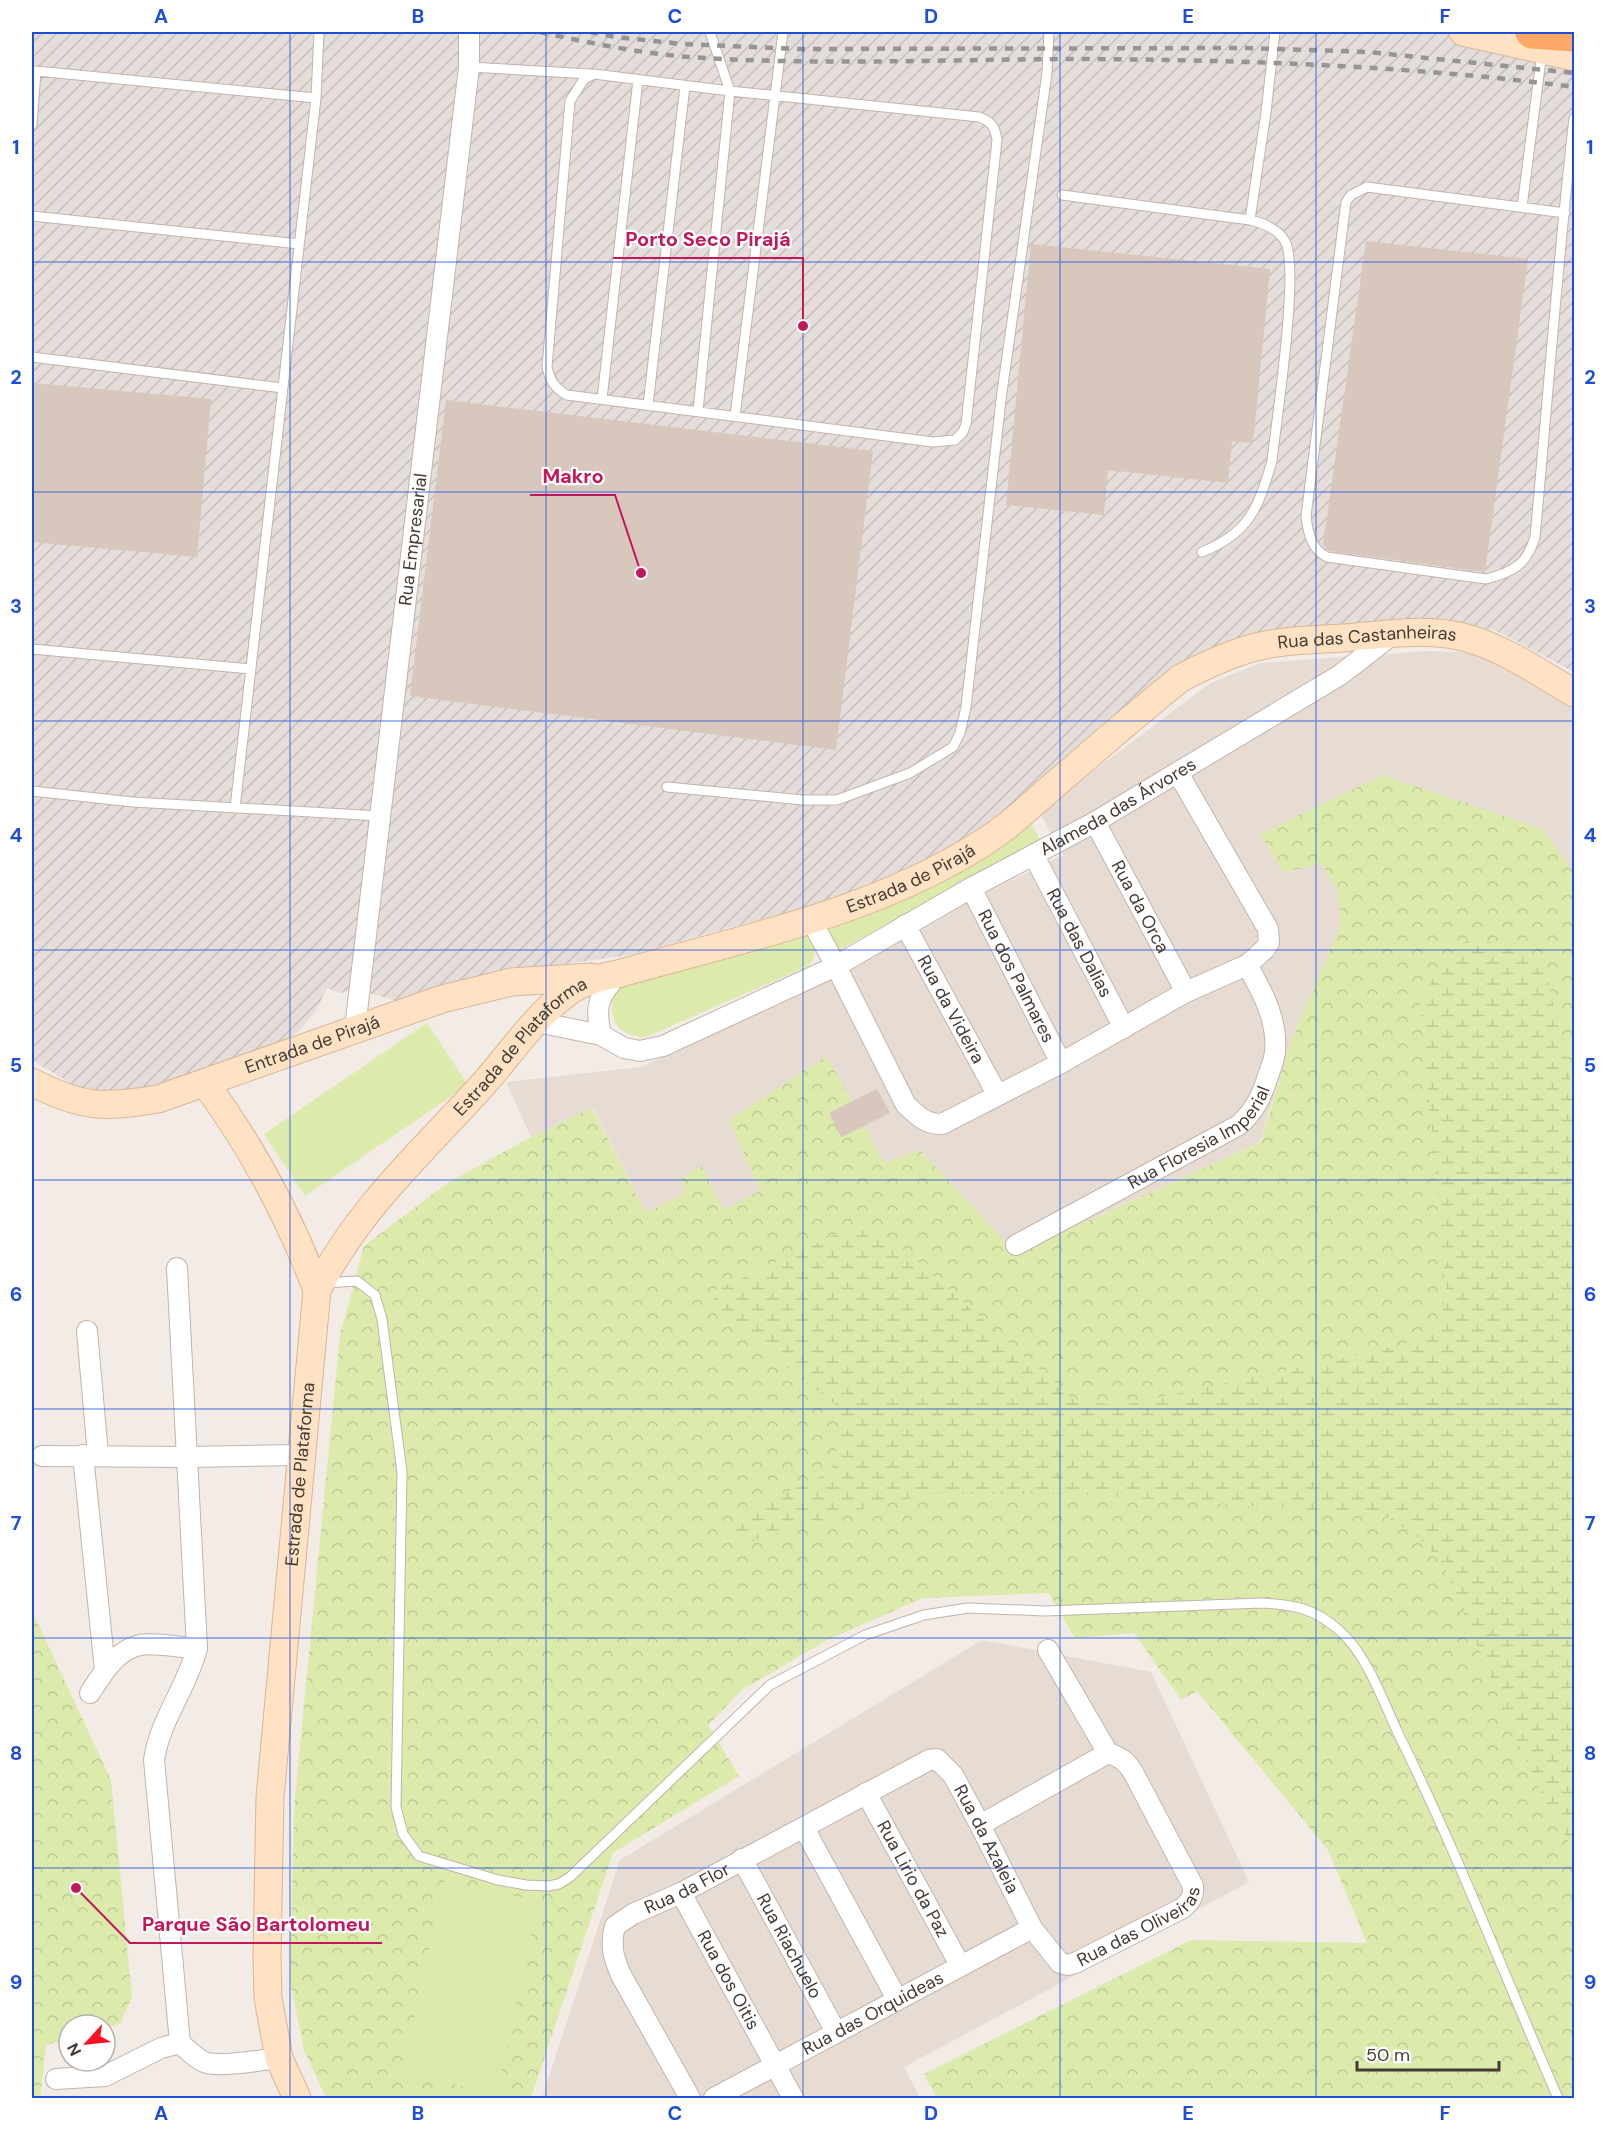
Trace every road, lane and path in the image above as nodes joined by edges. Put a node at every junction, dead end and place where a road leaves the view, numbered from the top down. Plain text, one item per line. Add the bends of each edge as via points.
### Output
1 (319, 32) edge
2 (481, 32) edge
3 (710, 32) edge
4 (783, 32) edge
5 (1049, 32) edge
6 (1275, 32) edge
7 (1463, 32) edge
8 (1575, 35) edge
9 (1538, 41) edge
10 (470, 50) edge
11 (1575, 57) edge
12 (594, 74) junction
13 (638, 80) junction
14 (685, 86) junction
15 (730, 91) junction
16 (774, 96) junction
17 (316, 98) junction
18 (1575, 118) edge
19 (32, 125) edge
20 (1062, 195) dead end
21 (1522, 207) junction
22 (1564, 213) junction
23 (32, 216) edge
24 (1250, 220) junction
25 (299, 244) junction
26 (32, 357) edge
27 (283, 387) junction
28 (602, 399) junction
29 (648, 405) junction
30 (698, 411) junction
31 (735, 416) junction
32 (1202, 552) dead end
33 (1394, 634) junction
34 (32, 649) edge
35 (251, 669) junction
36 (1575, 693) edge
37 (1158, 697) joint
38 (1178, 773) junction
39 (667, 787) dead end
40 (32, 792) edge
41 (236, 808) junction
42 (380, 816) junction
43 (1095, 822) junction
44 (1034, 856) junction
45 (971, 888) junction
46 (811, 920) junction
47 (905, 926) junction
48 (1247, 965) junction
49 (837, 966) junction
50 (607, 975) junction
51 (1186, 992) junction
52 (537, 1022) junction
53 (355, 1028) junction
54 (1124, 1028) junction
55 (602, 1035) junction
56 (1061, 1064) junction
57 (32, 1082) edge
58 (205, 1083) junction
59 (998, 1094) junction
60 (1016, 1245) dead end
61 (177, 1268) dead end
62 (318, 1287) junction
63 (87, 1331) dead end
64 (90, 1455) junction
65 (300, 1455) junction
66 (42, 1456) dead end
67 (187, 1457) junction
68 (197, 1648) junction
69 (1048, 1650) dead end
70 (105, 1670) junction
71 (90, 1693) dead end
72 (1108, 1753) junction
73 (929, 1760) joint
74 (866, 1793) junction
75 (980, 1825) junction
76 (804, 1828) junction
77 (742, 1859) junction
78 (681, 1893) junction
79 (1032, 1928) junction
80 (960, 1965) junction
81 (897, 2000) junction
82 (836, 2032) junction
83 (180, 2043) junction
84 (279, 2058) junction
85 (775, 2066) junction
86 (56, 2079) dead end
87 (297, 2098) edge
88 (690, 2098) edge
89 (714, 2098) edge
90 (793, 2098) edge
91 (1558, 2098) edge

1 - 17 lane
2 - 10 street, Rua Empresarial
3 - 15 lane
4 - 16 lane
5 - 39 lane via 1047,73 1002,392 966,707 953,747 910,773 837,800
6 - 24 lane
7 - 9 main road
8 - 9 highway
9 - 11 main road
9 - 21 lane
10 - 12 lane
10 - 42 street, Rua Empresarial
12 - 13 lane
12 - 28 lane via 584,79 570,100 547,367 556,389 567,395
13 - 14 lane
13 - 28 lane
14 - 15 lane
14 - 29 lane
15 - 16 lane
15 - 30 lane
16 - 31 lane
16 - 31 lane via 979,117 995,128 997,140 966,424 955,440 946,442
17 - 19 lane via 36,71
17 - 25 lane
18 - 22 lane
20 - 24 lane
21 - 22 lane
21 - 22 lane via 1367,187 1346,202 1306,516 1310,537 1321,554 1486,579 1503,575 1530,554 1535,537
23 - 25 lane
24 - 32 lane via 1265,224 1285,241 1289,255 1290,291 1272,461 1264,488 1242,529 1222,544
25 - 27 lane
26 - 27 lane
27 - 35 lane
28 - 29 lane
29 - 30 lane
30 - 31 lane
33 - 36 main road, Rua das Castanheiras via 1424,632 1468,638
33 - 37 main road, Rua das Castanheiras via 1253,647 1203,666
33 - 38 street, Alameda das Árvores via 1340,675
34 - 35 lane
35 - 41 lane
37 - 46 main road, Estrada de Pirajá via 983,843 902,888
38 - 43 street, Alameda das Árvores
38 - 48 street via 1268,929 1269,943
40 - 41 lane
41 - 42 lane
42 - 53 street, Rua Empresarial
43 - 44 street, Alameda das Árvores
43 - 51 street, Rua da Orca
44 - 45 street, Alameda das Árvores
44 - 54 street, Rua das Dalias
45 - 47 street, Alameda das Árvores
45 - 56 street, Rua dos Palmares
46 - 49 street
46 - 50 main road, Estrada de Pirajá
47 - 49 street, Alameda das Árvores
47 - 59 street, Rua da Videira
48 - 51 street
48 - 60 street, Rua Floresia Imperial via 1268,1006 1275,1043 1261,1100 1251,1114 1239,1125
49 - 55 street, Alameda das Árvores via 663,1046 640,1051 624,1048
49 - 59 street via 906,1105 917,1116 930,1124 942,1124
50 - 52 main road, Estrada de Plataforma via 567,993
50 - 53 main road, Entrada de Pirajá via 511,982 442,999
50 - 55 street via 597,1007
51 - 54 street
52 - 55 street, Alameda das Árvores
52 - 62 main road, Estrada de Plataforma via 381,1194 348,1237
53 - 58 main road, Entrada de Pirajá
54 - 56 street
56 - 59 street
57 - 58 main road, Entrada de Pirajá via 81,1103 119,1105 158,1099
58 - 62 main road via 229,1116 275,1196
61 - 67 street
62 - 65 main road, Estrada de Plataforma
62 - 91 lane via 357,1281 375,1295 382,1319 402,1472 396,1807 403,1834 419,1856 498,1880 526,1885 559,1884 770,1684 865,1635 924,1615 968,1608 1045,1611 1295,1605 1323,1617 1342,1632 1360,1655 1432,1803
63 - 64 street
64 - 66 street
64 - 67 street
64 - 70 street
65 - 67 street
65 - 84 main road, Estrada de Plataforma via 270,1797 268,1998
67 - 68 street
68 - 70 street via 141,1645
68 - 83 street via 192,1668 157,1739 154,1760
69 - 72 street, Rua das Oliveiras
70 - 71 street
72 - 75 street
72 - 79 street, Rua das Oliveiras via 1127,1762 1194,1894 1183,1908 1067,1965 1060,1964
73 - 74 street, Rua da Flor
73 - 75 street, Rua da Azaleia via 937,1759 953,1775
74 - 76 street, Rua da Flor
74 - 80 street, Rua Lirio da Paz
75 - 79 street, Rua da Azaleia
76 - 77 street, Rua da Flor
76 - 81 street
77 - 78 street, Rua da Flor
77 - 82 street, Rua Riachuelo
78 - 85 street, Rua dos Oitis
78 - 88 street, Rua da Flor via 615,1926 612,1954
79 - 80 street, Rua das Orquideas
80 - 81 street, Rua das Orquideas
81 - 82 street, Rua das Orquideas
82 - 85 street, Rua das Orquideas
83 - 84 street via 208,2063
83 - 86 street via 161,2048 105,2076
84 - 87 main road, Estrada de Plataforma
85 - 89 street, Rua das Orquideas
85 - 90 street, Rua dos Oitis

